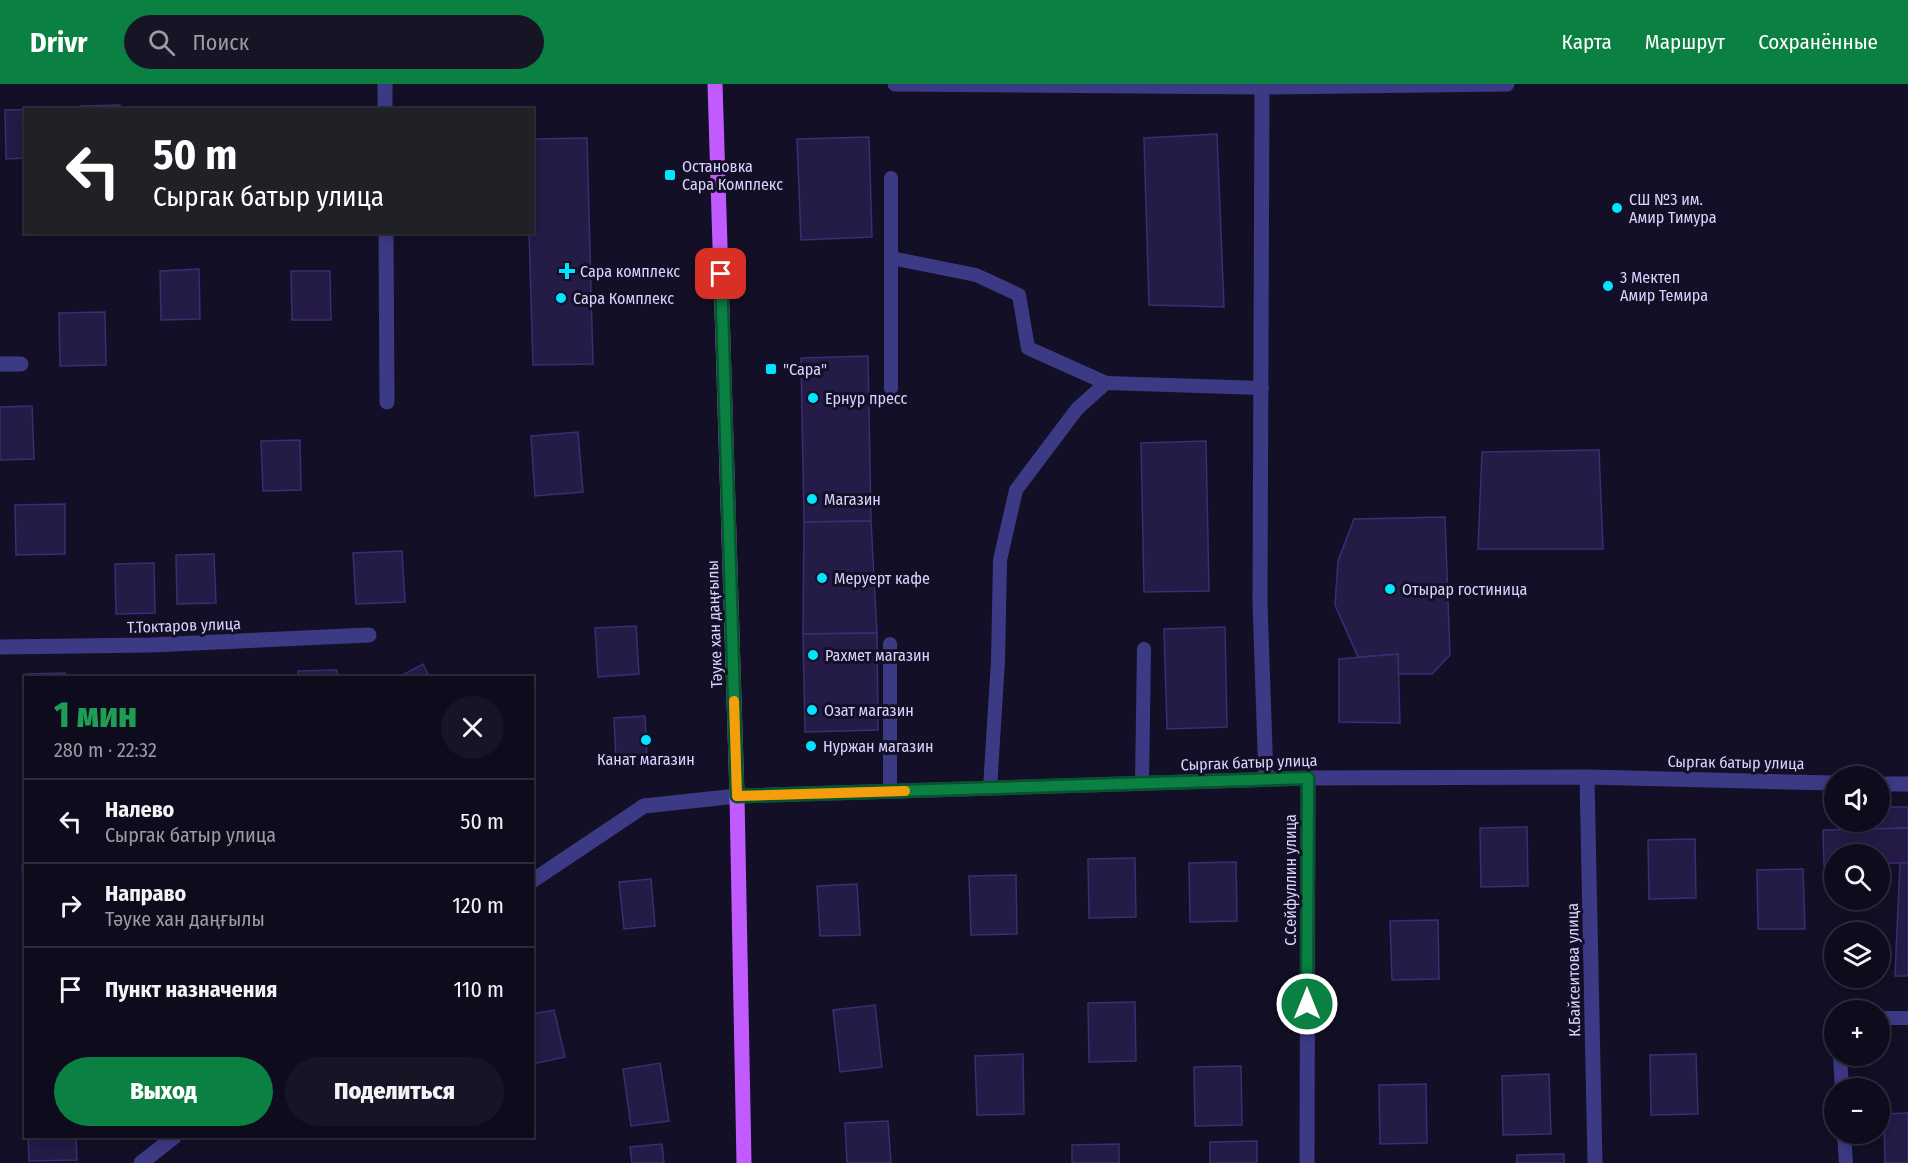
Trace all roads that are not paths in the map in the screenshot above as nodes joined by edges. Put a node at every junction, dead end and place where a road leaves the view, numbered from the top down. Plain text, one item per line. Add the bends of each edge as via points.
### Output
1 (385, 84) edge
2 (715, 84) edge
3 (895, 84) edge
4 (1507, 84) edge
5 (1262, 87) junction
6 (385, 108) edge
7 (891, 178) dead end
8 (386, 234) edge
9 (891, 258) junction
10 (0, 364) edge
11 (21, 364) dead end
12 (1106, 383) junction
13 (891, 388) dead end
14 (1262, 388) junction
15 (387, 402) dead end
16 (369, 635) dead end
17 (890, 644) dead end
18 (0, 647) edge
19 (1144, 649) dead end
20 (1587, 777) junction
21 (1308, 778) junction
22 (1266, 779) junction
23 (1142, 783) junction
24 (1824, 783) edge
25 (1890, 784) edge
26 (1908, 784) edge
27 (990, 788) junction
28 (890, 792) junction
29 (737, 796) junction
30 (534, 880) edge
31 (1890, 1018) edge
32 (1908, 1018) edge
33 (173, 1138) edge
34 (1845, 1144) edge
35 (141, 1163) edge
36 (744, 1163) edge
37 (1307, 1163) edge
38 (1595, 1163) edge
39 (1846, 1163) edge

1 - 6 street
2 - 29 main road, Тәуке хан даңғылы
3 - 5 street
4 - 5 street
5 - 14 street
7 - 9 lane
8 - 15 street
9 - 12 lane via 976,276 1019,295 1028,348
9 - 13 lane
10 - 11 street
12 - 14 lane
12 - 27 lane via 1077,410 1016,490 1000,560
14 - 22 street via 1260,603
16 - 18 street, Т.Токтаров улица
17 - 28 lane
19 - 23 lane
20 - 21 street, Сыргак батыр улица
20 - 24 street, Сыргак батыр улица
20 - 38 street, К.Байсеитова улица
21 - 22 street, Сыргак батыр улица
21 - 37 street, С.Сейфуллин улица
22 - 23 street, Сыргак батыр улица
23 - 27 street, Сыргак батыр улица
25 - 26 street
27 - 28 street, Сыргак батыр улица
28 - 29 street, Сыргак батыр улица
29 - 30 street, Сыргак батыр улица via 644,806
29 - 36 main road, Тәуке хан даңғылы
31 - 32 lane
33 - 35 street
34 - 39 lane

